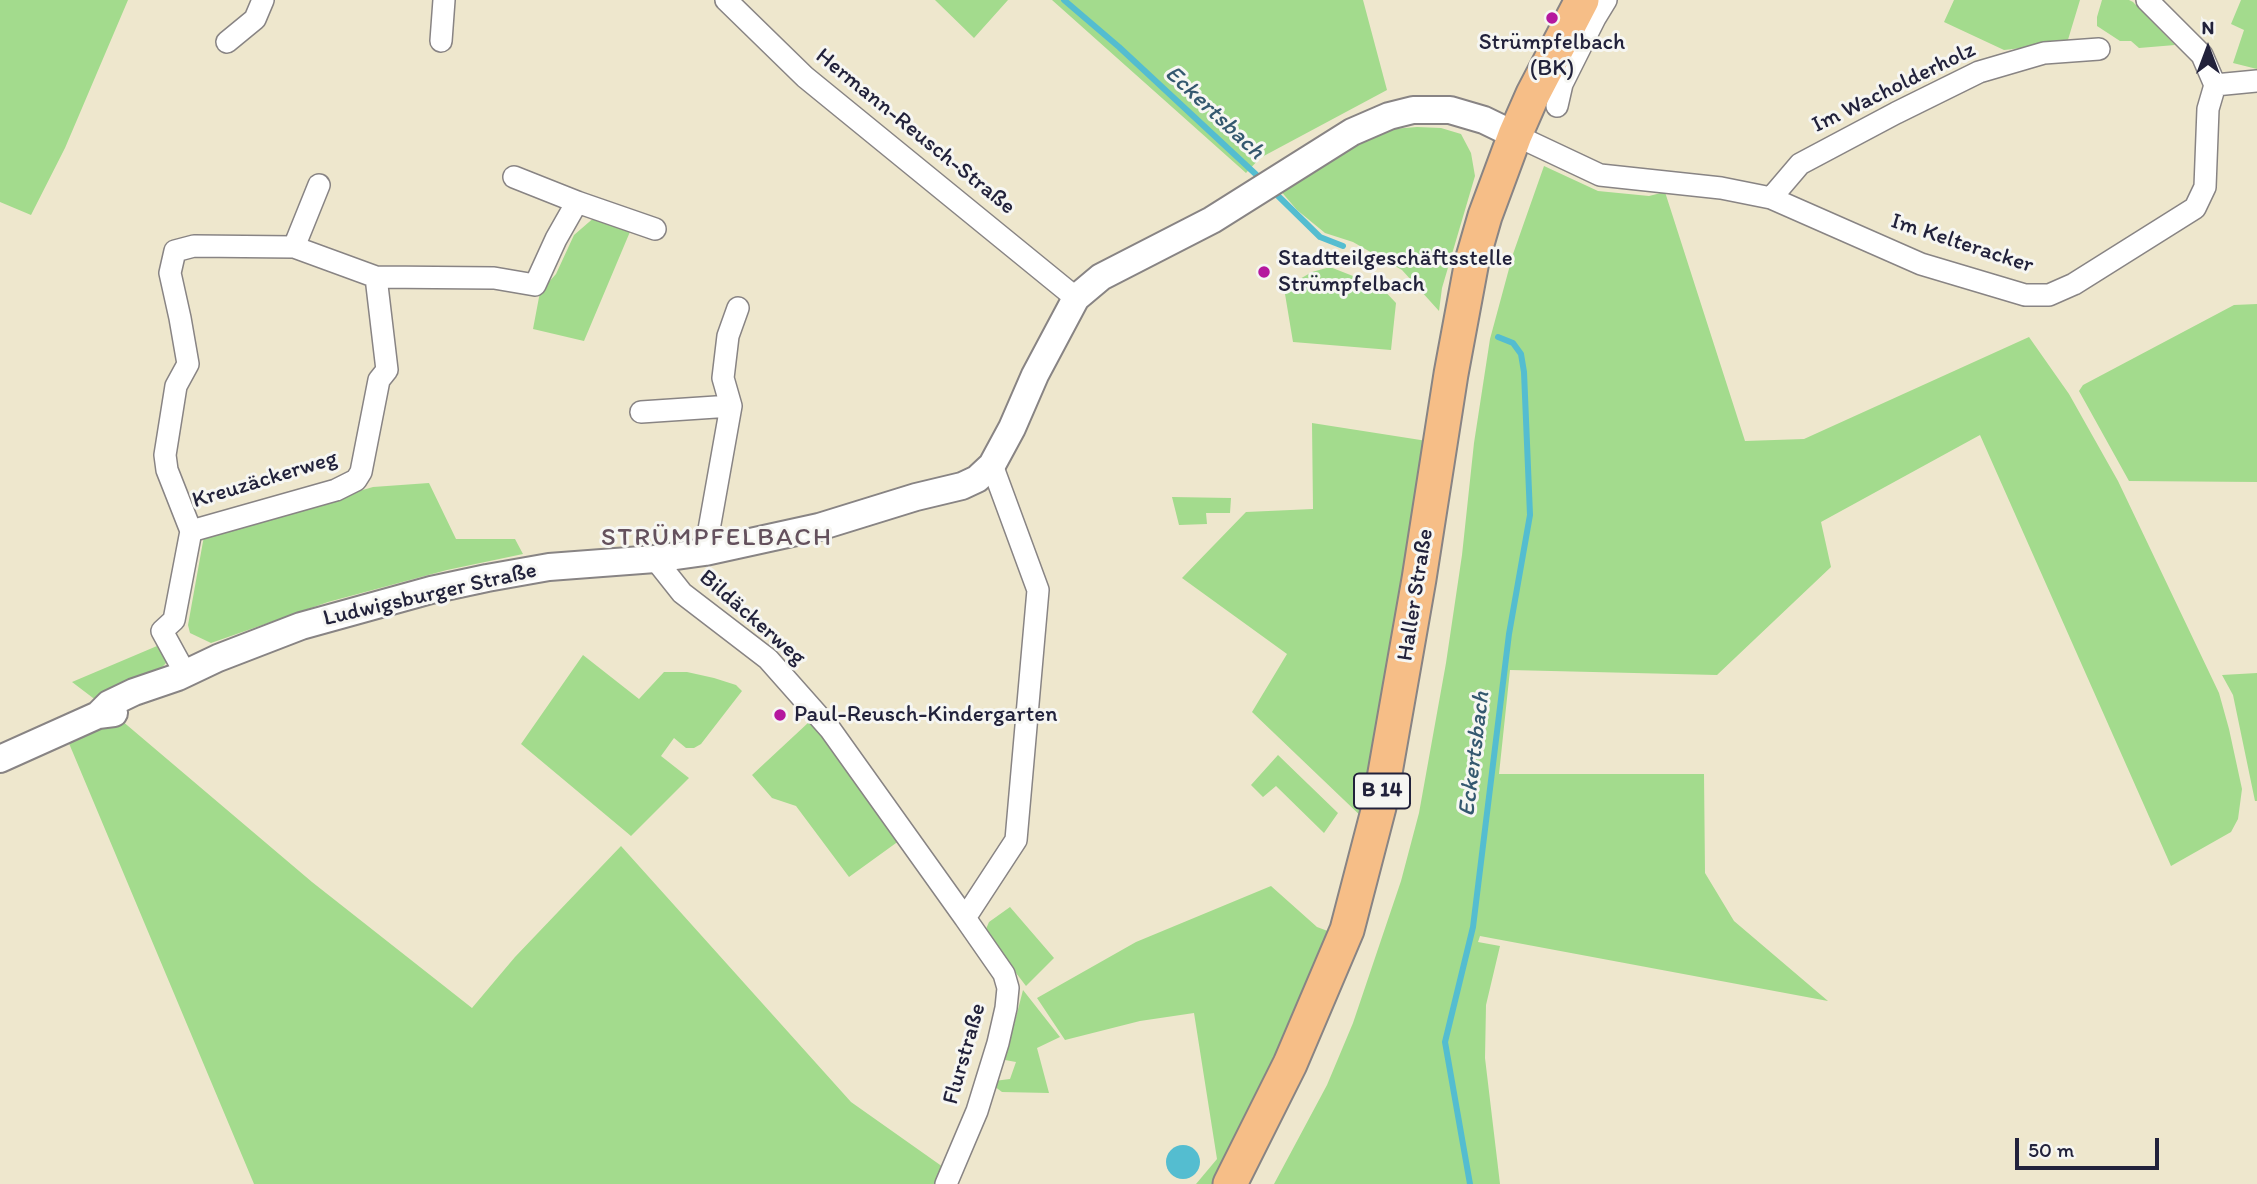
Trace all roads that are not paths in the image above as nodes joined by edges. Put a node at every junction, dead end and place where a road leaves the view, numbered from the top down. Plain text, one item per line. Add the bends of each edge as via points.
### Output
1 (263, 0) edge
2 (444, 0) edge
3 (726, 0) edge
4 (1582, 0) edge
5 (1606, 0) edge
6 (2147, 0) edge
7 (441, 41) dead end
8 (227, 42) dead end
9 (2099, 49) dead end
10 (2257, 81) edge
11 (2215, 85) junction
12 (1557, 106) dead end
13 (1515, 135) junction
14 (514, 177) dead end
15 (318, 185) dead end
16 (1771, 198) junction
17 (577, 202) junction
18 (655, 229) dead end
19 (294, 247) junction
20 (376, 276) junction
21 (1076, 298) junction
22 (738, 308) dead end
23 (732, 406) junction
24 (640, 412) dead end
25 (992, 465) junction
26 (191, 531) junction
27 (705, 552) junction
28 (655, 559) junction
29 (175, 678) junction
30 (0, 759) edge
31 (965, 918) junction
32 (946, 1184) edge
33 (1230, 1184) edge

1 - 8 street via 255,19
2 - 7 street
3 - 21 street, Hermann-Reusch-Straße via 805,77
4 - 13 main road, Haller Straße / B 14
5 - 12 street via 1562,84
6 - 11 street via 2202,55
9 - 16 street, Im Wacholderholz via 2044,53 1979,72 1800,164
10 - 11 street
11 - 16 street, Im Kelteracker via 2208,108 2204,187 2195,208 2049,295 2025,295 1921,264
13 - 16 street, Im Kelteracker via 1600,175
13 - 21 street, Ludwigsburger Straße via 1451,110 1413,110 1389,116 1352,132 1213,220 1101,277
13 - 33 main road, Haller Straße / B 14 via 1472,261 1379,807 1347,930 1290,1064
14 - 17 street
15 - 19 street
17 - 18 street
17 - 20 street via 535,285 494,278
19 - 20 street
19 - 26 street via 194,246 175,251 170,273 188,364 176,386 165,455
20 - 26 street, Kreuzäckerweg via 387,369 379,380 364,463 356,480 336,490
21 - 25 street, Ludwigsburger Straße
22 - 23 street via 728,336 723,378
23 - 24 street
23 - 27 street
25 - 27 street, Ludwigsburger Straße via 962,486 820,527
25 - 31 street via 1038,590 1016,839
26 - 29 street via 174,620 162,631
27 - 28 street, Ludwigsburger Straße
28 - 29 street, Ludwigsburger Straße via 549,568 431,590 301,626
28 - 31 street, Bildäckerweg via 682,593 768,659 830,729
29 - 30 street, Ludwigsburger Straße via 148,685 109,704 98,715
31 - 32 street, Flurstraße via 1000,967 1008,988 985,1087

